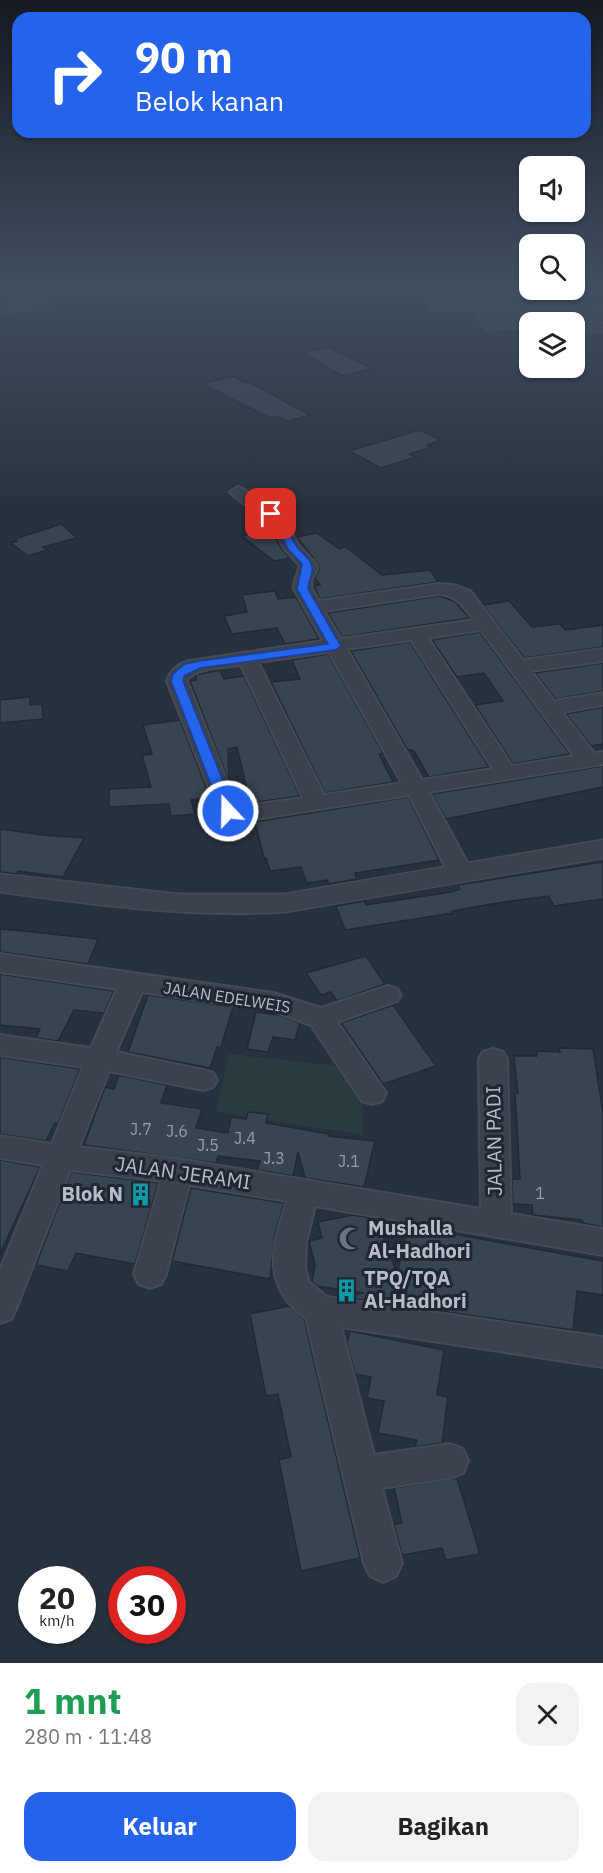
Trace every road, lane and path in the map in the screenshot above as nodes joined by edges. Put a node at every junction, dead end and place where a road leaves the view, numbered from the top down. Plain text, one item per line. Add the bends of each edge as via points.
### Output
1 (238, 492) dead end
2 (313, 607) junction
3 (483, 624) junction
4 (416, 634) junction
5 (335, 646) junction
6 (603, 655) edge
7 (247, 658) junction
8 (517, 667) junction
9 (603, 699) edge
10 (548, 708) junction
11 (595, 759) edge
12 (506, 772) junction
13 (416, 788) junction
14 (317, 804) junction
15 (603, 849) edge
16 (460, 872) junction
17 (0, 883) edge
18 (0, 963) edge
19 (134, 982) junction
20 (388, 994) dead end
21 (320, 1018) junction
22 (0, 1045) edge
23 (100, 1059) junction
24 (493, 1059) dead end
25 (203, 1080) dead end
26 (372, 1093) dead end
27 (0, 1147) edge
28 (62, 1157) junction
29 (178, 1171) junction
30 (305, 1191) junction
31 (496, 1223) junction
32 (603, 1242) edge
33 (10, 1261) edge
34 (150, 1274) dead end
35 (0, 1309) edge
36 (320, 1310) junction
37 (603, 1352) edge
38 (450, 1461) dead end
39 (362, 1474) junction
40 (383, 1563) dead end

1 - 2 street via 271,514 291,547 307,564 303,589
2 - 3 street via 447,589 464,595
2 - 5 street
3 - 4 street
3 - 8 street
4 - 5 street
4 - 12 street
5 - 7 street
5 - 13 street
6 - 8 street
7 - 14 street
7 - 14 street via 189,667 178,674 177,681 228,811 243,815
8 - 10 street
9 - 10 street
10 - 11 street
11 - 12 street
12 - 13 street
13 - 14 street
13 - 16 street
15 - 16 street
16 - 17 street via 257,905 171,902
18 - 19 street, JALAN EDELWEIS
19 - 21 street, JALAN EDELWEIS via 273,1002
19 - 23 street
20 - 21 street
21 - 26 street
22 - 23 street
23 - 25 street
23 - 28 street
24 - 31 street, JALAN PADI
27 - 28 street, JALAN JERAMI
28 - 29 street, JALAN JERAMI
28 - 33 street
29 - 30 street, JALAN JERAMI
29 - 34 street
30 - 31 street, JALAN JERAMI
30 - 36 street via 289,1250 291,1278 299,1294
31 - 32 street, JALAN JERAMI
33 - 35 street
36 - 37 street
36 - 39 street
38 - 39 street
39 - 40 street

